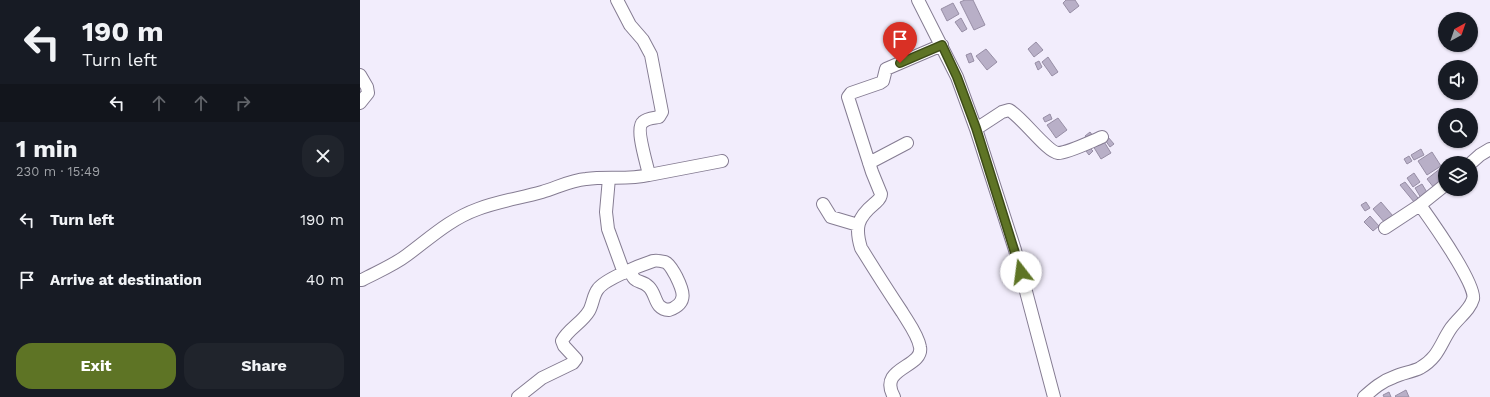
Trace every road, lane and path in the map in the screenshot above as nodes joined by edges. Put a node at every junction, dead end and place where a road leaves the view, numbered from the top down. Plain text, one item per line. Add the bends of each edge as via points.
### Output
1 (617, 0) edge
2 (918, 0) edge
3 (942, 45) junction
4 (360, 75) edge
5 (360, 103) edge
6 (976, 128) junction
7 (1102, 137) dead end
8 (907, 143) dead end
9 (1490, 149) edge
10 (1478, 157) edge
11 (722, 161) dead end
12 (869, 163) junction
13 (649, 175) junction
14 (609, 178) junction
15 (1438, 191) edge
16 (823, 204) dead end
17 (1420, 205) junction
18 (858, 226) junction
19 (1385, 228) dead end
20 (627, 272) junction
21 (360, 280) edge
22 (518, 397) edge
23 (894, 397) edge
24 (1054, 397) edge
25 (1364, 397) edge

1 - 13 street via 630,25 643,40 651,55 662,112 659,117 644,121 640,125
2 - 3 street
3 - 6 street
3 - 12 street via 886,69 880,84 849,95
4 - 5 street via 368,93
6 - 7 street via 1006,110 1026,124 1057,153
6 - 24 street via 1015,250
8 - 12 street
9 - 10 street
11 - 13 street
12 - 18 street via 881,197
13 - 14 street via 638,178
14 - 20 street via 606,212 608,229
14 - 21 street via 584,179 477,209 458,217 406,256
15 - 17 street
16 - 18 street via 831,217
17 - 19 street
17 - 25 street via 1455,257 1474,292 1474,298 1450,329 1440,349 1428,362 1382,382
18 - 23 street via 857,236 861,248 910,325 921,349 918,357 892,379 890,386
20 - 20 street via 653,261 668,263 683,290 682,299 669,310 660,307 650,287 634,279
20 - 22 street via 597,290 589,311 565,335 562,341 576,359 573,363 542,378

